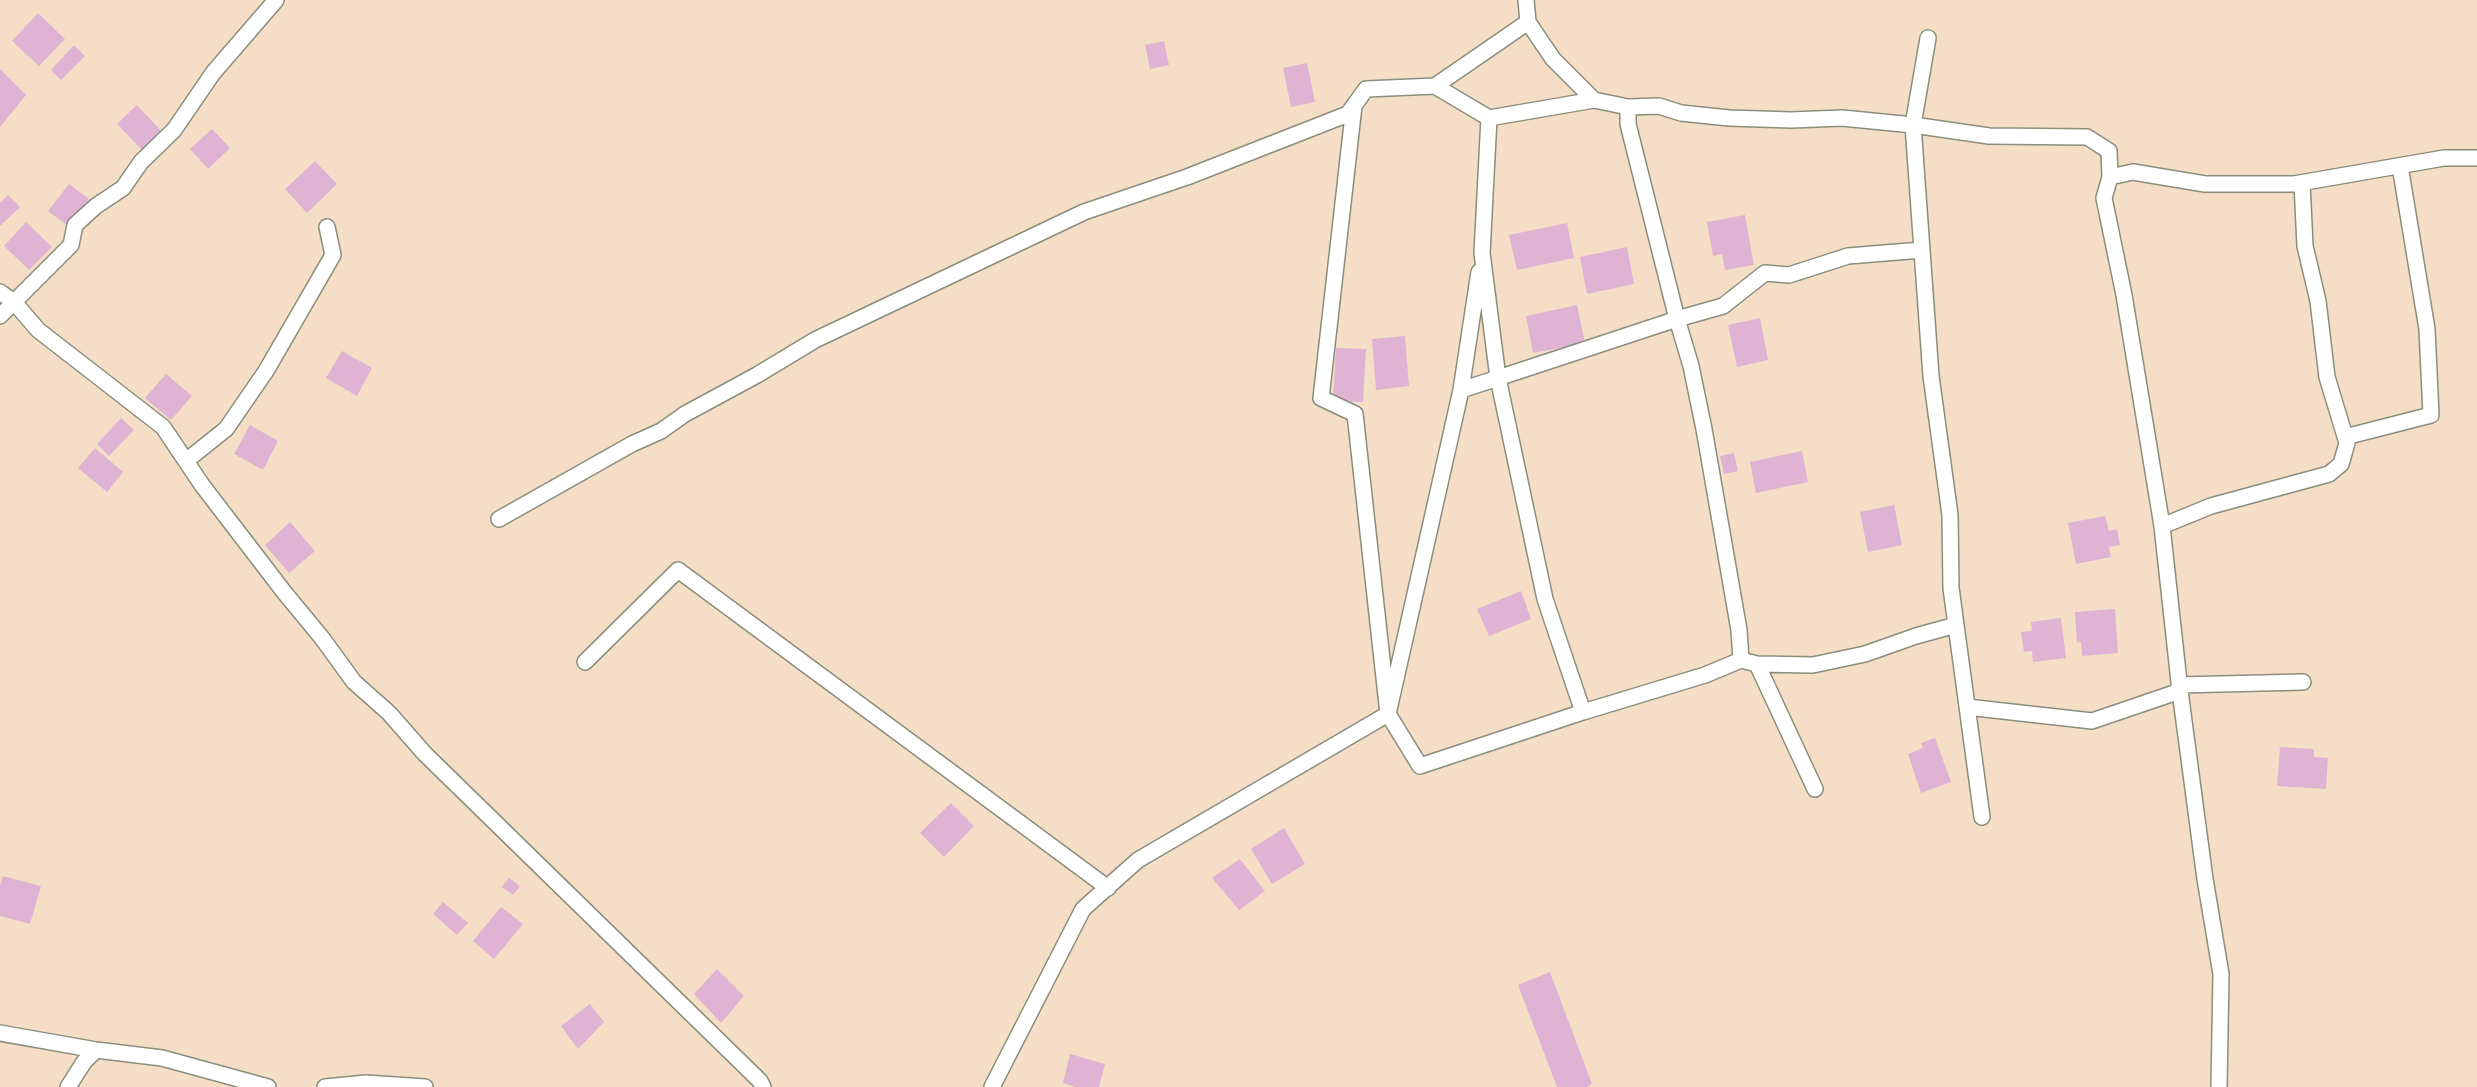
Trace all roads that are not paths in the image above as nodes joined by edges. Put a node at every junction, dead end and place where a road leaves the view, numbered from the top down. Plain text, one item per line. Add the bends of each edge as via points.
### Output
1 (276, 0) edge
2 (1526, 0) edge
3 (1528, 22) junction
4 (1928, 38) dead end
5 (1436, 86) junction
6 (1594, 100) junction
7 (1354, 106) junction
8 (1628, 106) junction
9 (1489, 118) junction
10 (1913, 125) junction
11 (2477, 158) edge
12 (2400, 166) junction
13 (2110, 177) junction
14 (2302, 183) junction
15 (327, 226) dead end
16 (1922, 250) junction
17 (1482, 253) junction
18 (0, 292) edge
19 (14, 302) junction
20 (0, 316) edge
21 (1677, 319) junction
22 (1498, 378) junction
23 (1461, 390) junction
24 (2345, 437) junction
25 (186, 460) junction
26 (499, 519) dead end
27 (2162, 526) junction
28 (1956, 625) junction
29 (1741, 660) junction
30 (585, 662) dead end
31 (1757, 664) junction
32 (2303, 682) dead end
33 (2179, 688) junction
34 (1967, 707) junction
35 (1583, 712) junction
36 (1388, 714) junction
37 (1816, 789) dead end
38 (1982, 817) dead end
39 (1108, 888) junction
40 (0, 1033) edge
41 (96, 1050) junction
42 (68, 1087) edge
43 (268, 1087) edge
44 (325, 1087) edge
45 (425, 1087) edge
46 (763, 1087) edge
47 (992, 1087) edge
48 (2219, 1087) edge

1 - 19 street via 213,73 174,130 141,162 123,188 96,206 75,226 71,245
2 - 3 street
3 - 5 street
3 - 6 street via 1553,59
4 - 10 street
5 - 7 street via 1366,89
5 - 9 street
6 - 8 street
6 - 9 street
7 - 26 street via 1348,114 1287,139 1084,212 815,340 684,414 661,431
7 - 36 street via 1320,398 1356,414
8 - 10 street via 1659,106 1681,113 1729,118 1842,118
8 - 21 street via 1628,124
9 - 17 street
10 - 13 street via 1989,136 2087,137 2109,151
10 - 16 street
11 - 12 street via 2444,158
12 - 14 street
12 - 24 street via 2427,328 2431,415
13 - 14 street via 2134,172 2205,184
13 - 27 street via 2104,198 2124,294
14 - 24 street via 2305,246 2318,301 2327,377
15 - 25 street via 333,255 266,371 226,429
16 - 21 street via 1848,256 1789,275 1765,273 1723,306
16 - 28 street via 1932,376 1950,515 1951,588
17 - 22 street
17 - 23 street
18 - 19 street
19 - 20 street
19 - 25 street via 38,330 163,428
21 - 22 street
21 - 29 street via 1692,366 1704,429 1739,630
22 - 23 street
22 - 35 street via 1545,599
23 - 36 street
24 - 27 street via 2347,443 2341,464 2329,474 2211,506
25 - 46 street via 354,682
27 - 33 street
28 - 31 street via 1865,654 1812,665
28 - 34 street
29 - 31 street
29 - 35 street via 1705,675
30 - 39 street via 678,570
31 - 37 street
32 - 33 street
33 - 34 street via 2092,721
33 - 48 street via 2221,974
34 - 38 street
35 - 36 street via 1420,766
36 - 39 street via 1138,860
39 - 47 street via 1083,909
40 - 41 street
41 - 42 street
41 - 43 street via 162,1058
44 - 45 street via 366,1083

